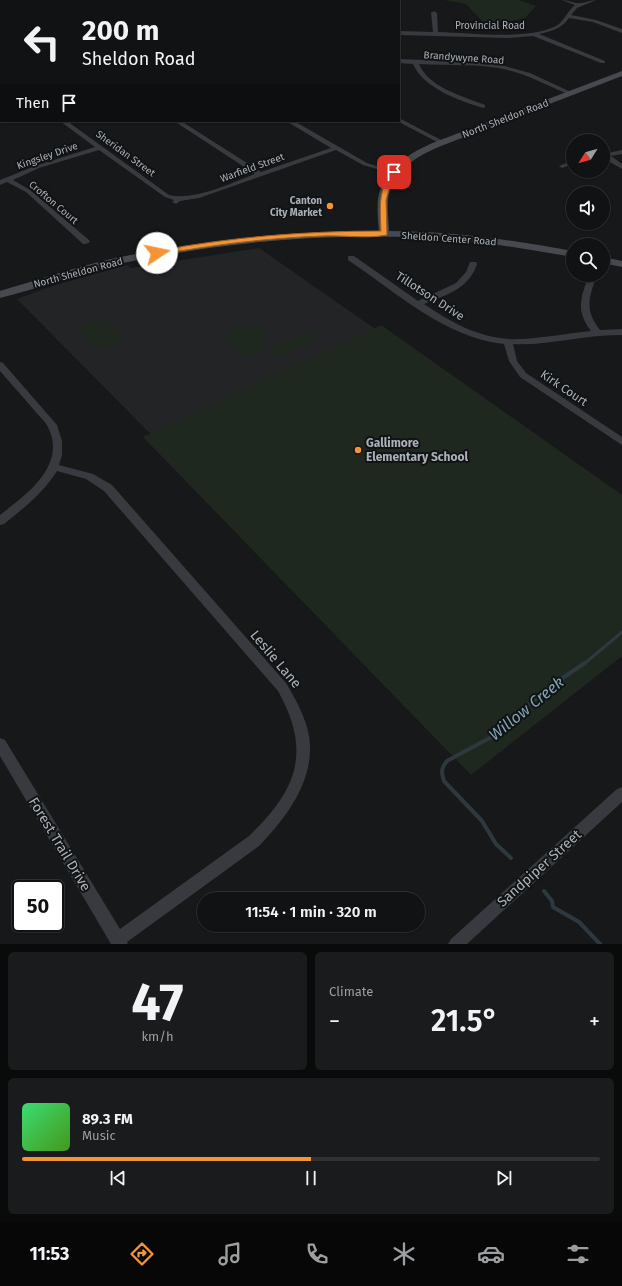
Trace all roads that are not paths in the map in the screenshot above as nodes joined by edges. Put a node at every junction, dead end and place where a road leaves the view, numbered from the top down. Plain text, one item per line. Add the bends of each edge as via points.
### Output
1 (564, 0) edge
2 (594, 0) edge
3 (579, 5) junction
4 (434, 13) dead end
5 (568, 16) junction
6 (622, 31) edge
7 (400, 34) edge
8 (436, 34) junction
9 (534, 34) junction
10 (400, 61) edge
11 (415, 62) junction
12 (603, 62) dead end
13 (622, 73) edge
14 (570, 93) junction
15 (483, 106) dead end
16 (400, 121) edge
17 (64, 122) edge
18 (179, 122) edge
19 (291, 122) edge
20 (441, 142) junction
21 (101, 147) junction
22 (336, 148) junction
23 (622, 152) edge
24 (610, 155) edge
25 (610, 160) edge
26 (566, 165) edge
27 (562, 166) dead end
28 (622, 167) edge
29 (394, 172) junction
30 (260, 174) junction
31 (8, 180) junction
32 (0, 183) edge
33 (177, 201) joint
34 (384, 234) junction
35 (86, 242) dead end
36 (157, 253) joint
37 (566, 253) edge
38 (351, 258) dead end
39 (610, 261) edge
40 (473, 264) dead end
41 (622, 264) edge
42 (591, 282) edge
43 (0, 296) edge
44 (418, 304) junction
45 (597, 332) junction
46 (622, 332) edge
47 (508, 341) junction
48 (0, 365) edge
49 (622, 442) edge
50 (55, 467) junction
51 (0, 521) edge
52 (0, 744) edge
53 (622, 792) edge
54 (119, 942) edge
55 (456, 944) edge

1 - 3 street
2 - 3 street, Provincial Road
3 - 5 street, Provincial Road
4 - 8 street
5 - 6 street via 594,21
5 - 9 street, Provincial Road via 556,28
7 - 8 street, Provincial Road
8 - 9 street, Provincial Road
9 - 12 street
10 - 11 street, Brandywyne Road
11 - 14 street, Brandywyne Road via 502,67
11 - 15 street via 418,72 429,82
13 - 14 main road, North Sheldon Road
14 - 20 main road, North Sheldon Road
16 - 20 street
17 - 21 street, Sheridan Street
18 - 30 street
19 - 22 street
20 - 29 main road, North Sheldon Road via 417,153
21 - 31 street, Kingsley Drive via 38,167
21 - 33 street, Sheridan Street
22 - 29 street via 365,164
22 - 30 street, Warfield Street
23 - 24 street
25 - 28 street
26 - 27 street
29 - 34 main road via 389,179 383,200
30 - 33 street, Warfield Street via 197,197
31 - 32 street, Kingsley Drive
31 - 35 street, Crofton Court via 28,191
34 - 36 main road, Sheldon Center Road via 271,237
34 - 37 main road, Sheldon Center Road via 476,239
36 - 43 main road, North Sheldon Road via 59,275
38 - 44 street, Tillotson Drive
39 - 41 main road
40 - 44 street via 465,281
42 - 45 street via 584,304 587,318
44 - 47 street, Tillotson Drive via 464,332
45 - 46 street, Tillotson Drive
45 - 47 street, Tillotson Drive via 531,341
47 - 49 street, Kirk Court via 513,361 523,375
48 - 50 street via 52,424 59,446
50 - 51 street via 38,490
50 - 54 street, Leslie Lane via 89,476 108,488 282,687 292,701 302,730 303,753 299,778 288,803 268,828
52 - 54 street, Forest Trail Drive
53 - 55 street, Sandpiper Street

